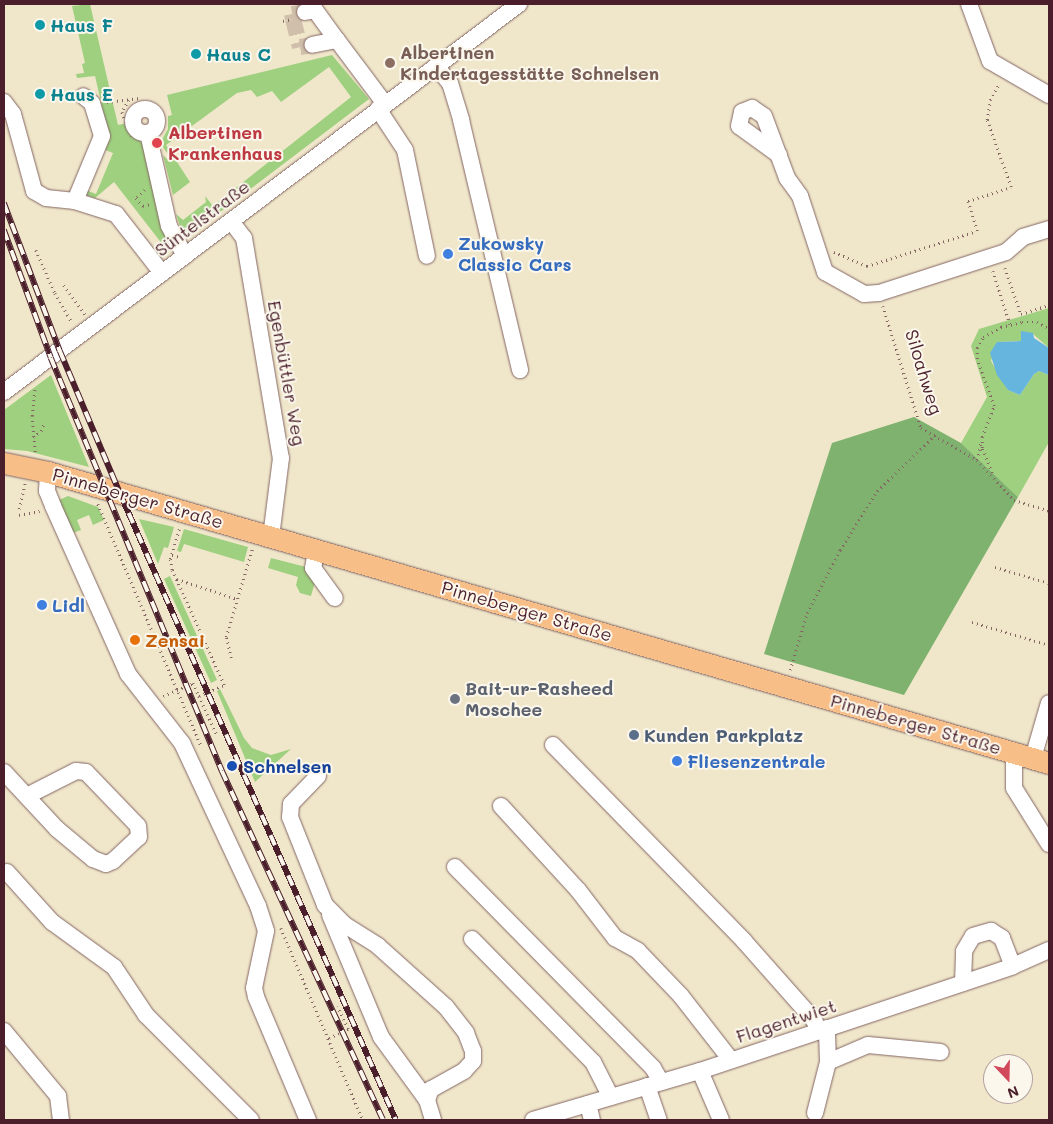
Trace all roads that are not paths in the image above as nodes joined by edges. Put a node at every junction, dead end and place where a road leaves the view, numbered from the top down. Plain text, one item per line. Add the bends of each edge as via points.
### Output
1 (519, 4) edge
2 (969, 4) edge
3 (299, 15) road end
4 (337, 40) junction
5 (312, 45) dead end
6 (436, 66) junction
7 (1049, 95) edge
8 (88, 101) road end
9 (4, 102) edge
10 (382, 107) junction
11 (148, 133) dead end
12 (779, 155) dead end
13 (75, 200) junction
14 (231, 221) junction
15 (1049, 229) edge
16 (185, 256) junction
17 (427, 256) dead end
18 (162, 273) junction
19 (520, 370) dead end
20 (4, 392) edge
21 (4, 463) edge
22 (37, 469) junction
23 (264, 535) junction
24 (316, 550) junction
25 (335, 598) dead end
26 (1049, 703) edge
27 (553, 745) dead end
28 (1032, 758) edge
29 (4, 772) edge
30 (318, 776) dead end
31 (27, 796) junction
32 (500, 806) dead end
33 (1049, 844) edge
34 (455, 867) dead end
35 (7, 872) dead end
36 (325, 904) junction
37 (472, 939) dead end
38 (1049, 950) edge
39 (1013, 966) junction
40 (963, 983) junction
41 (823, 1029) junction
42 (4, 1031) edge
43 (941, 1052) dead end
44 (730, 1060) junction
45 (828, 1062) junction
46 (700, 1070) junction
47 (654, 1084) junction
48 (611, 1097) junction
49 (427, 1100) junction
50 (588, 1104) junction
51 (815, 1113) dead end
52 (61, 1120) edge
53 (251, 1120) edge
54 (308, 1120) edge
55 (434, 1120) edge
56 (533, 1120) edge
57 (592, 1120) edge
58 (659, 1120) edge
59 (721, 1120) edge

1 - 6 street, Süntelstraße
2 - 7 street via 990,61
3 - 4 street via 315,10
4 - 5 street
4 - 10 street
6 - 10 street, Süntelstraße
6 - 19 street via 450,83 461,120
8 - 13 street via 102,136
9 - 13 street via 13,114 34,191 46,198
10 - 14 street, Süntelstraße
10 - 17 street via 405,150
11 - 16 street via 169,226
12 - 15 street via 787,178 800,196 824,272 864,294 879,293 994,256 1009,250 1022,237
13 - 18 street via 108,210 121,218
14 - 16 street, Süntelstraße
14 - 23 street, Egenbüttler Weg via 244,238 281,458
16 - 18 street, Süntelstraße
18 - 20 street, Süntelstraße
21 - 22 main road, Pinneberger Straße
22 - 23 main road, Pinneberger Straße
22 - 54 street via 128,674 182,743 258,906 266,931 254,988 256,997
23 - 24 main road, Pinneberger Straße
24 - 25 street via 313,568
24 - 28 main road, Pinneberger Straße
26 - 28 street
27 - 41 street via 744,941
28 - 33 street via 1014,788
29 - 31 street
30 - 36 street via 291,804 290,817
31 - 31 street via 58,829 93,859 106,864 139,837 138,826 86,772 76,771
32 - 44 street via 578,890 615,938 638,951 681,996
34 - 47 street via 654,1068
35 - 53 street via 52,922 114,967 146,1015
36 - 49 street via 381,1037
36 - 49 street via 345,925 378,946 407,971 446,1008 466,1033 473,1061 464,1071 431,1090
37 - 48 street via 593,1062
38 - 39 street, Flagentwiet
39 - 40 street, Flagentwiet
39 - 40 street via 1002,938 991,931 973,936 964,951
40 - 41 street, Flagentwiet
41 - 44 street, Flagentwiet
41 - 45 street
42 - 52 street via 58,1096
43 - 45 street via 868,1045
44 - 46 street, Flagentwiet
45 - 51 street
46 - 47 street, Flagentwiet
46 - 59 street
47 - 48 street, Flagentwiet
47 - 58 street
48 - 50 street, Flagentwiet
49 - 55 street
50 - 56 street, Flagentwiet
50 - 57 street

